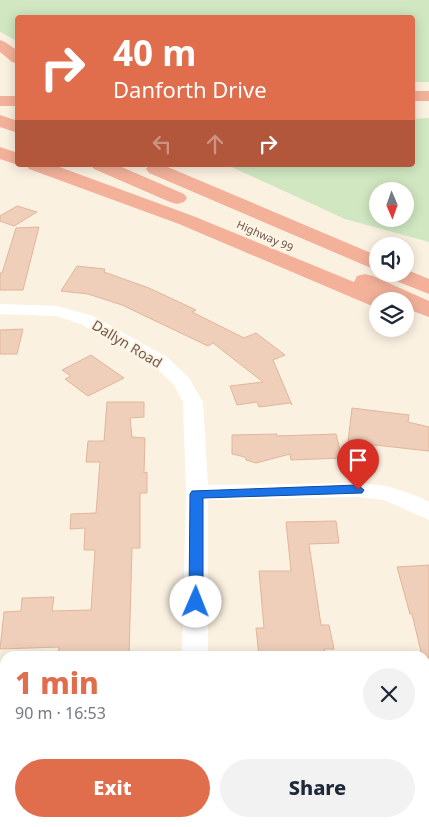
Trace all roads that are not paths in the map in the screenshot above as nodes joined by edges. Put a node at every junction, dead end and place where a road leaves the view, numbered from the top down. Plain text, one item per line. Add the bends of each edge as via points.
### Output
1 (0, 46) edge
2 (15, 57) edge
3 (415, 96) edge
4 (429, 96) edge
5 (15, 100) edge
6 (0, 102) edge
7 (415, 104) edge
8 (429, 104) edge
9 (0, 108) edge
10 (15, 108) edge
11 (15, 109) edge
12 (0, 120) edge
13 (15, 127) edge
14 (0, 153) edge
15 (15, 158) edge
16 (41, 167) edge
17 (106, 167) edge
18 (152, 167) edge
19 (183, 167) edge
20 (369, 255) edge
21 (369, 260) edge
22 (414, 277) edge
23 (414, 280) edge
24 (429, 285) edge
25 (369, 296) edge
26 (0, 309) edge
27 (429, 310) edge
28 (414, 316) edge
29 (429, 322) edge
30 (197, 494) junction
31 (429, 512) edge
32 (195, 651) edge

1 - 2 highway
3 - 4 highway
5 - 6 highway
6 - 10 highway
7 - 8 highway
9 - 11 highway
12 - 13 highway
14 - 15 highway
16 - 25 highway via 186,220
17 - 27 highway, Highway 99
18 - 21 highway, Highway 99
19 - 20 highway
22 - 24 highway
23 - 24 highway
26 - 30 street, Dallyn Road via 57,311 87,320 160,361 182,382 193,402
28 - 29 highway
30 - 31 street via 358,490 388,493
30 - 32 street, Dallyn Road

